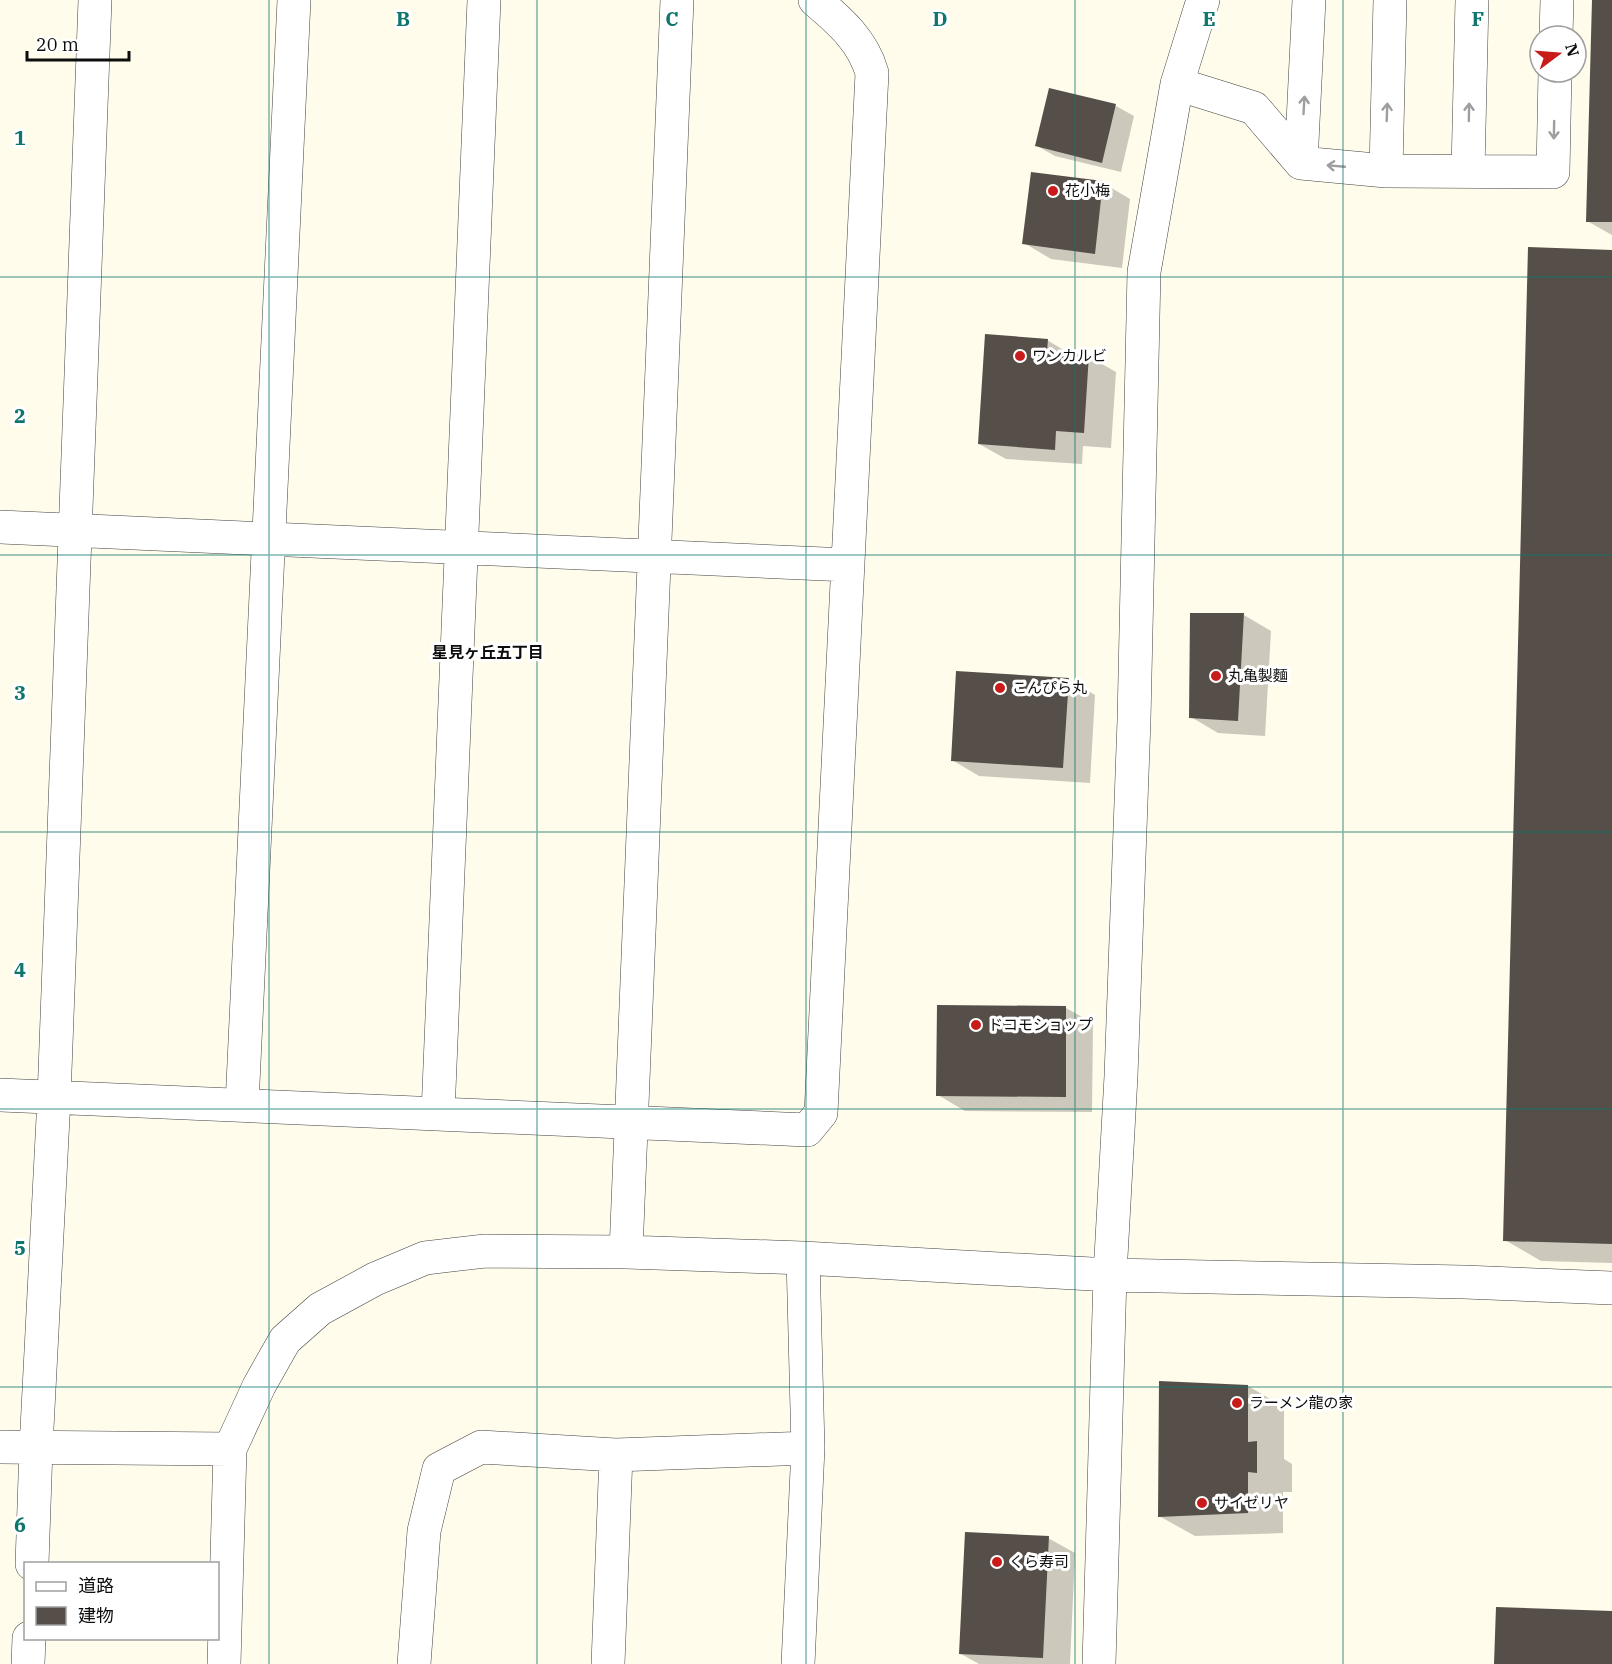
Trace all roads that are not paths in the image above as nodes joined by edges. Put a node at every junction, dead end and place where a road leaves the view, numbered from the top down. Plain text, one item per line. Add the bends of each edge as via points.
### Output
1 (95, 0) edge
2 (294, 0) edge
3 (484, 0) edge
4 (677, 0) edge
5 (815, 0) edge
6 (1203, 0) edge
7 (1309, 0) edge
8 (1390, 0) edge
9 (1472, 0) edge
10 (1557, 0) edge
11 (1556, 24) edge
12 (1177, 84) junction
13 (1555, 84) edge
14 (1301, 163) junction
15 (1386, 171) junction
16 (1468, 171) junction
17 (0, 527) edge
18 (76, 530) junction
19 (268, 539) junction
20 (461, 547) junction
21 (654, 556) junction
22 (848, 564) junction
23 (0, 1095) edge
24 (54, 1098) junction
25 (242, 1105) junction
26 (438, 1114) junction
27 (632, 1122) junction
28 (626, 1252) junction
29 (803, 1258) junction
30 (1110, 1275) junction
31 (1612, 1288) edge
32 (0, 1447) edge
33 (36, 1448) junction
34 (808, 1448) junction
35 (230, 1449) junction
36 (616, 1455) junction
37 (32, 1562) edge
38 (29, 1640) edge
39 (28, 1664) edge
40 (224, 1664) edge
41 (414, 1664) edge
42 (608, 1664) edge
43 (798, 1664) edge
44 (1098, 1664) edge

1 - 18 street
2 - 19 street
3 - 20 street
4 - 21 street
5 - 22 street via 847,27 868,58 872,73
6 - 12 street
14 -> 7 street
15 -> 8 street
16 -> 9 street
10 - 11 street
12 - 14 street via 1254,108
12 - 30 street via 1144,272 1134,720
13 -> 16 street via 1553,172
15 -> 14 street
15 - 16 street
17 - 18 street
18 - 19 street
18 - 24 street
19 - 20 street
19 - 25 street
20 - 21 street
20 - 26 street
21 - 22 street
21 - 27 street
22 - 27 street via 821,1113 807,1130
23 - 24 street
24 - 25 street
24 - 33 street
25 - 26 street
26 - 27 street
27 - 28 street
28 - 29 street
28 - 35 street via 485,1251 425,1258 375,1279 320,1309 285,1340
29 - 30 street
29 - 34 street
30 - 31 street
30 - 44 street
32 - 33 street
33 - 35 street
33 - 37 street
34 - 36 street
34 - 43 street
35 - 40 street
36 - 41 street via 481,1448 438,1469 424,1531
36 - 42 street
38 - 39 street

